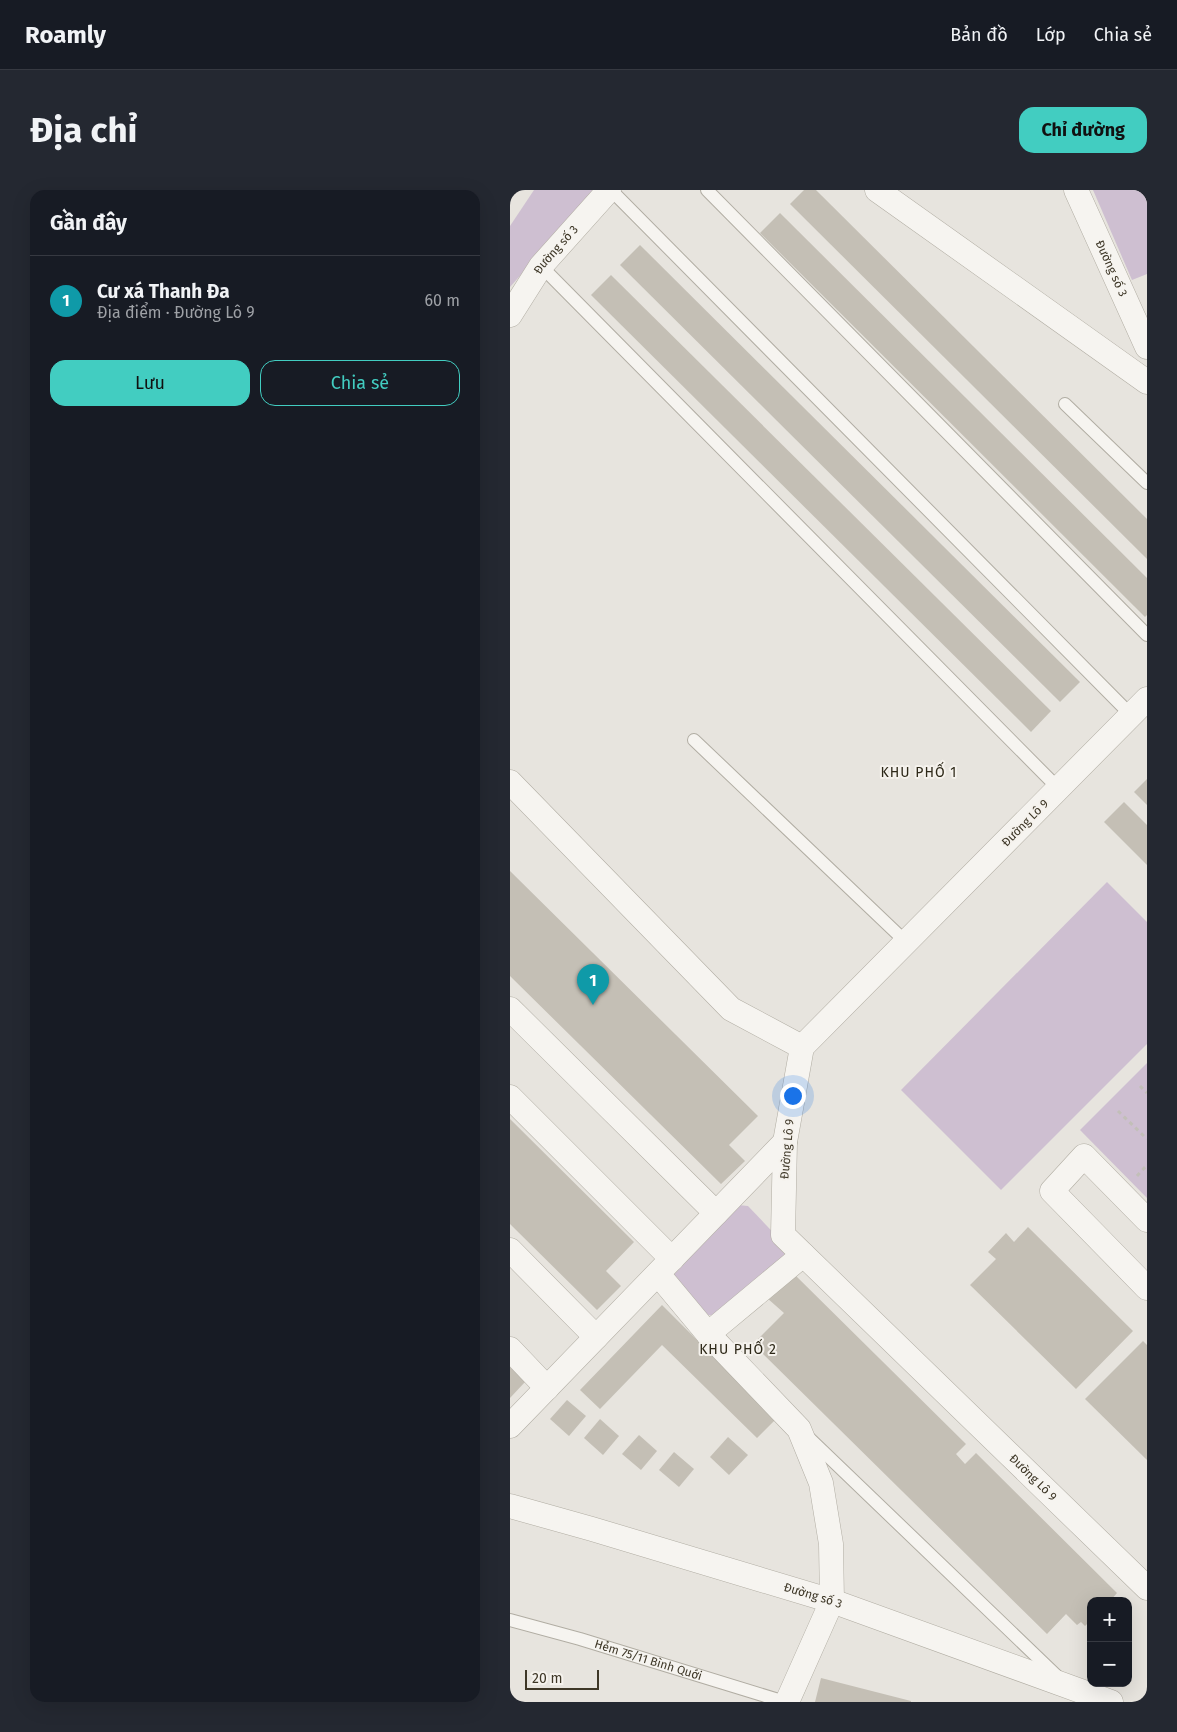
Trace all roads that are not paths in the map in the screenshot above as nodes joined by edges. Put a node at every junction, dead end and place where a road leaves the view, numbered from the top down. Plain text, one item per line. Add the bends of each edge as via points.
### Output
1 (610, 190) edge
2 (707, 190) edge
3 (877, 190) edge
4 (1076, 190) edge
5 (540, 266) junction
6 (510, 315) edge
7 (1147, 348) edge
8 (1147, 382) edge
9 (1066, 404) dead end
10 (1147, 484) edge
11 (1147, 635) edge
12 (1139, 707) edge
13 (694, 740) dead end
14 (510, 782) edge
15 (1059, 789) junction
16 (906, 942) junction
17 (510, 1009) edge
18 (802, 1047) junction
19 (510, 1097) edge
20 (785, 1142) junction
21 (716, 1214) junction
22 (1147, 1220) edge
23 (510, 1250) edge
24 (802, 1255) junction
25 (665, 1266) junction
26 (1147, 1288) edge
27 (708, 1334) junction
28 (596, 1338) junction
29 (510, 1349) edge
30 (547, 1388) junction
31 (510, 1426) edge
32 (799, 1429) junction
33 (510, 1506) edge
34 (1147, 1588) edge
35 (832, 1600) junction
36 (510, 1620) edge
37 (1068, 1686) junction
38 (786, 1702) edge
39 (1111, 1702) edge

1 - 5 street, Đường số 3
1 - 12 lane
2 - 11 lane
3 - 8 street
4 - 7 street, Đường số 3
5 - 6 street, Đường số 3
5 - 15 lane
9 - 10 lane
12 - 15 street, Đường Lô 9
13 - 16 lane
14 - 18 street via 731,1010
15 - 16 street, Đường Lô 9
16 - 18 street, Đường Lô 9
17 - 21 street
18 - 20 street, Đường Lô 9
19 - 25 street
20 - 21 street
20 - 24 street, Đường Lô 9 via 782,1235
21 - 25 street
22 - 26 street via 1084,1156 1052,1191
23 - 28 street
24 - 27 street
24 - 34 street, Đường Lô 9
25 - 27 street
25 - 28 street
27 - 32 street
28 - 30 street
29 - 30 street
30 - 31 street
32 - 35 street via 821,1483 831,1544
32 - 37 lane
33 - 35 street, Đường số 3
35 - 37 street, Đường số 3
35 - 38 street
36 - 38 lane, Hẻm 75/11 Bình Quới
37 - 39 street, Đường số 3

